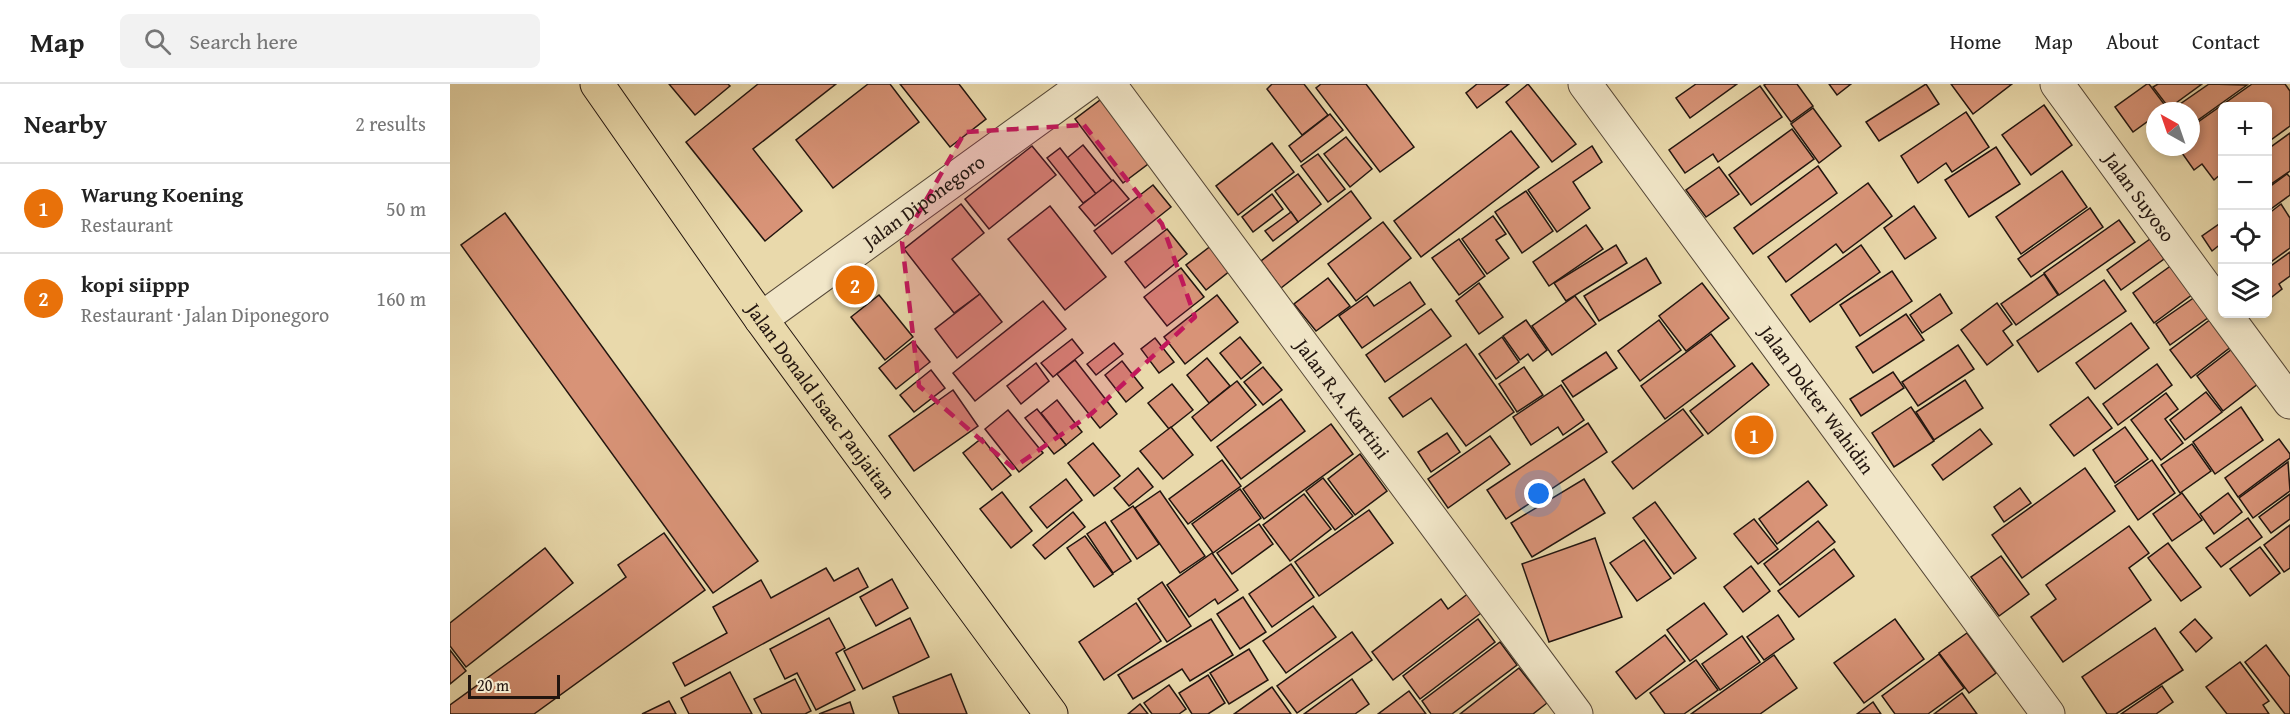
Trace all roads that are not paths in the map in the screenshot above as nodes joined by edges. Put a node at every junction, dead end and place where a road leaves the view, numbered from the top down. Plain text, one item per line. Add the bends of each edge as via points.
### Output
1 (597, 84) edge
2 (1086, 84) edge
3 (1109, 84) edge
4 (1586, 84) edge
5 (2057, 84) edge
6 (2218, 304) edge
7 (761, 318) junction
8 (2228, 318) edge
9 (2290, 402) edge
10 (1051, 714) edge
11 (1576, 714) edge
12 (2048, 714) edge

1 - 7 main road, Jalan Donald Isaac Panjaitan
2 - 7 street, Jalan Diponegoro
3 - 11 street, Jalan R.A. Kartini
4 - 12 street, Jalan Dokter Wahidin
5 - 6 street, Jalan Suyoso
7 - 10 main road, Jalan Donald Isaac Panjaitan
8 - 9 street, Jalan Suyoso

